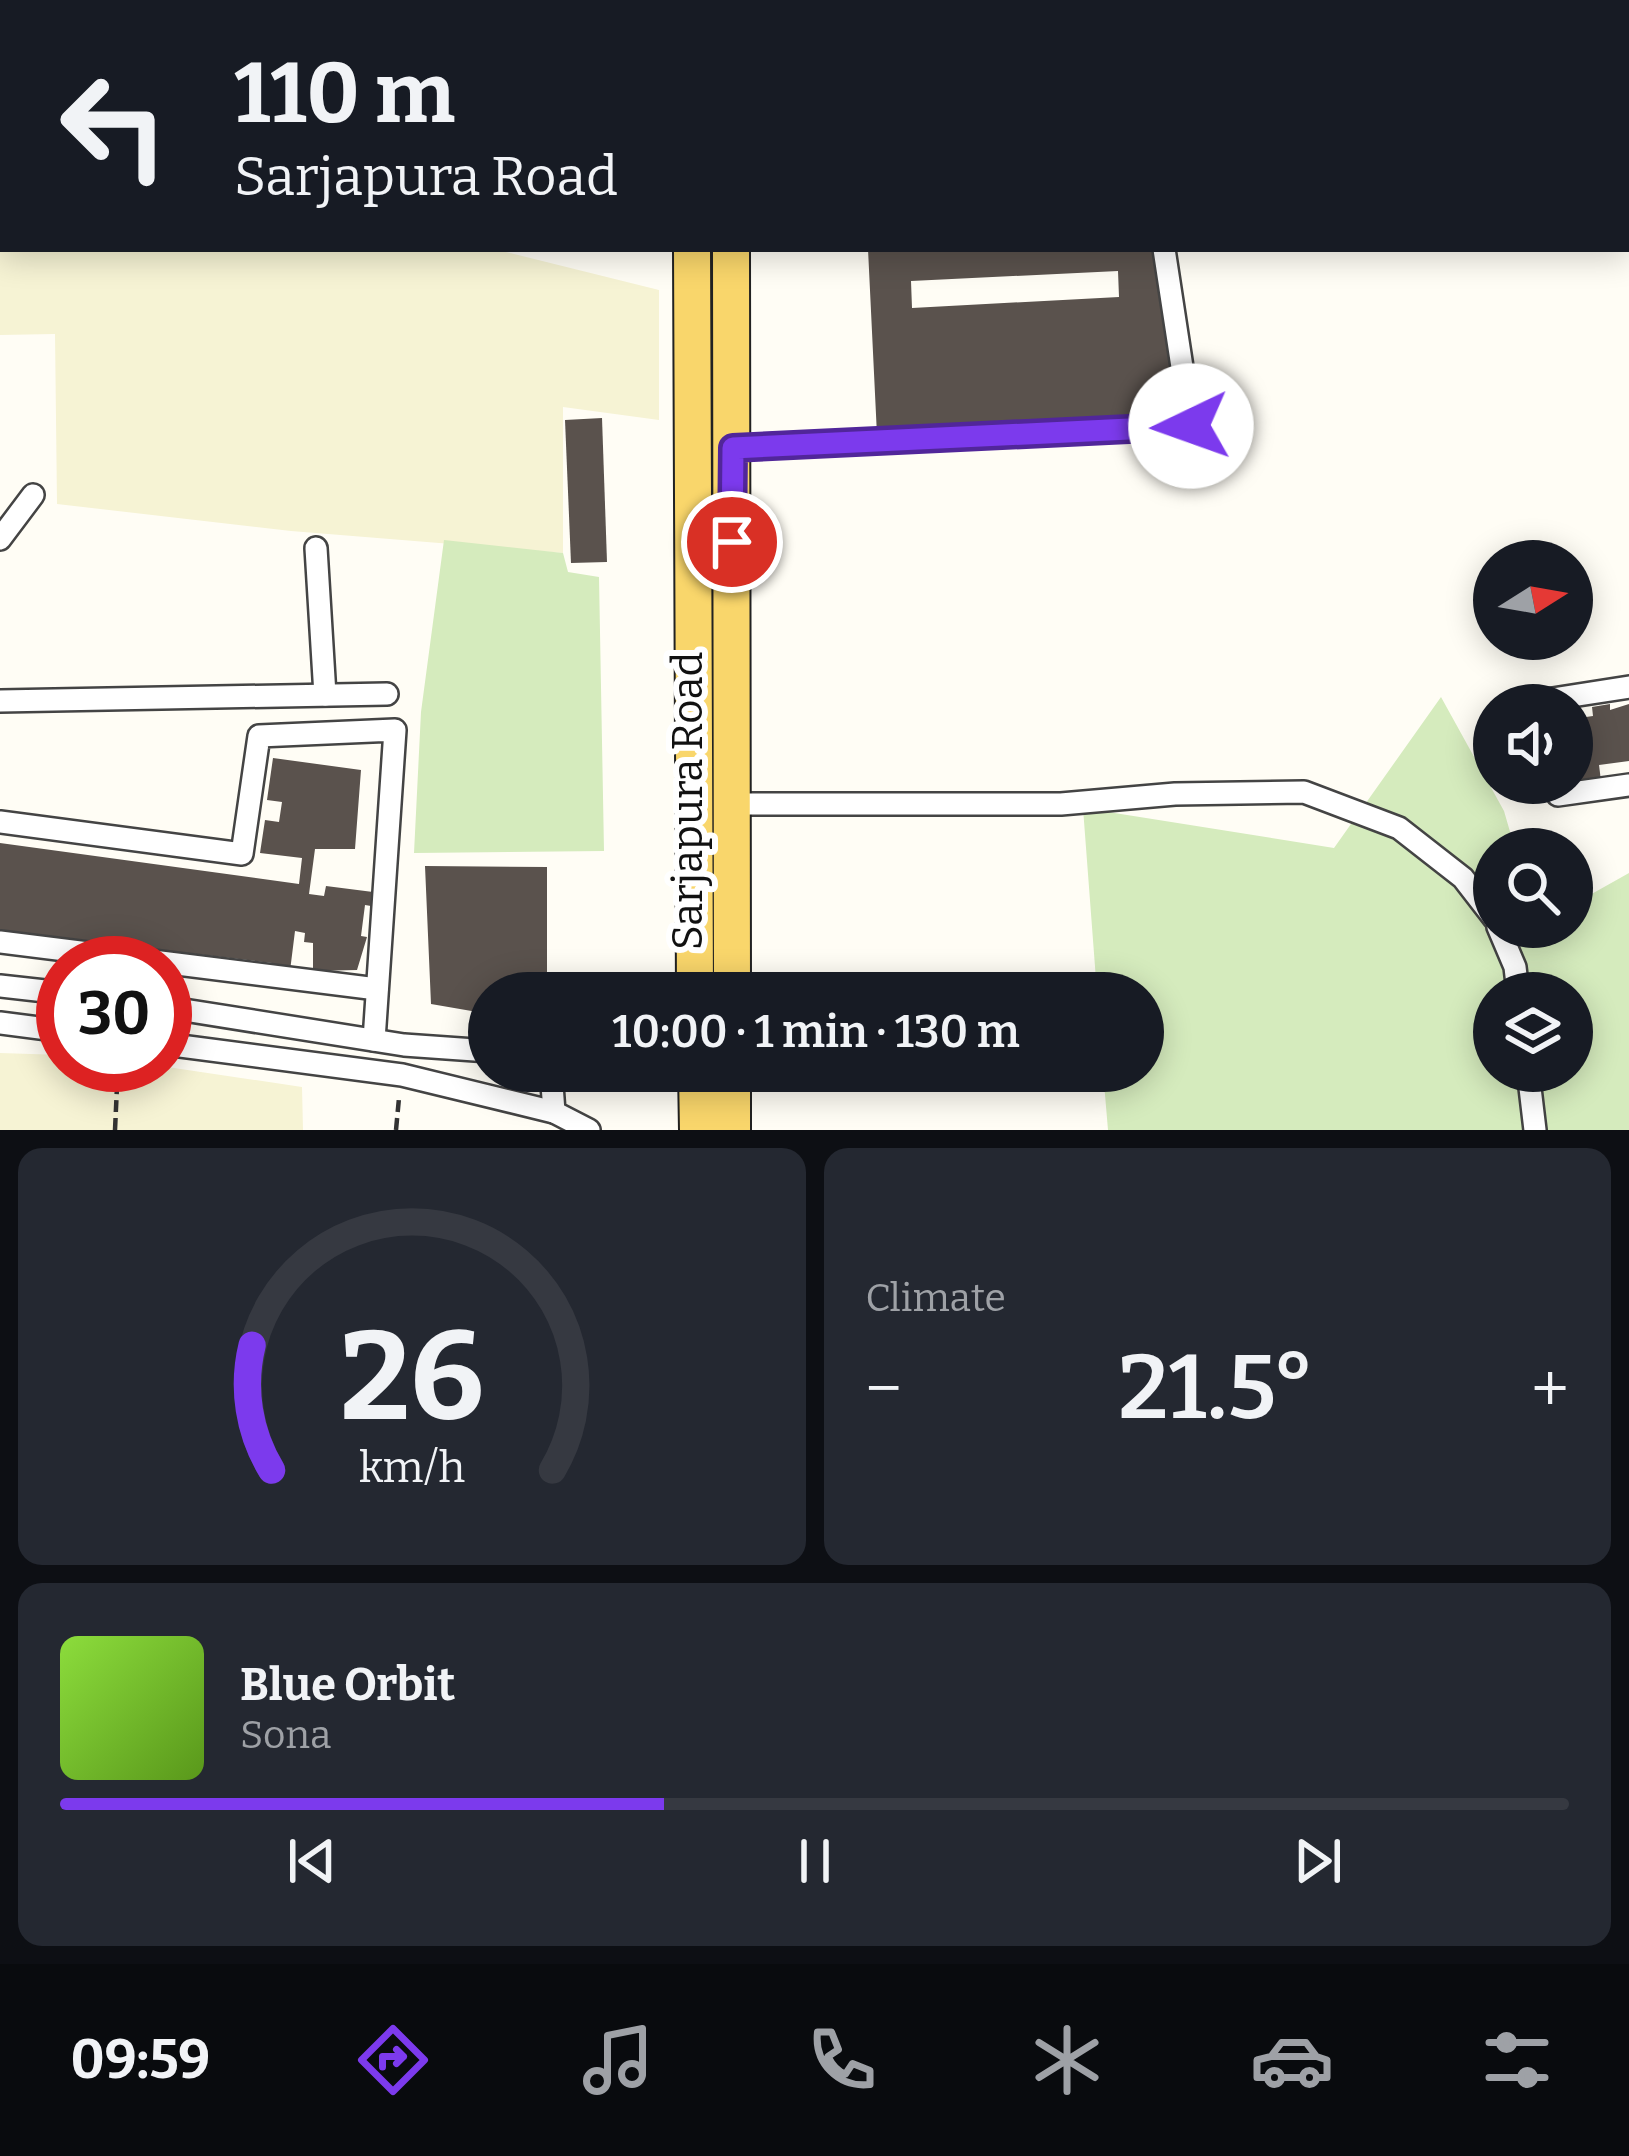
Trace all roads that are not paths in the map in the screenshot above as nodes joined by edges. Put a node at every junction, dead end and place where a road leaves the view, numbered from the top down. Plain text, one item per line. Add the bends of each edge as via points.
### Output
1 (692, 252) edge
2 (730, 252) edge
3 (1165, 252) edge
4 (733, 448) junction
5 (33, 495) dead end
6 (0, 539) edge
7 (316, 548) dead end
8 (1629, 687) edge
9 (1593, 693) edge
10 (387, 694) dead end
11 (325, 695) junction
12 (0, 701) edge
13 (1629, 785) edge
14 (1593, 790) edge
15 (732, 804) junction
16 (0, 822) edge
17 (1473, 891) edge
18 (0, 942) edge
19 (689, 972) edge
20 (732, 972) edge
21 (0, 986) edge
22 (377, 989) junction
23 (36, 990) edge
24 (192, 1011) edge
25 (0, 1023) edge
26 (36, 1028) edge
27 (382, 1042) junction
28 (192, 1047) edge
29 (468, 1049) edge
30 (395, 1073) junction
31 (553, 1092) edge
32 (697, 1092) edge
33 (732, 1092) edge
34 (1530, 1092) edge
35 (554, 1112) junction
36 (589, 1130) edge
37 (698, 1130) edge
38 (732, 1130) edge
39 (1535, 1130) edge

1 - 19 main road, Sarjapura Road
2 - 4 main road, Sarjapura Road
3 - 4 street via 1191,426
4 - 15 main road, Sarjapura Road
5 - 6 street
7 - 11 street
8 - 9 street
10 - 11 street
11 - 12 street
13 - 14 street
15 - 17 street via 1061,804 1304,792 1400,828
15 - 20 main road, Sarjapura Road
16 - 22 street via 242,854 259,736 395,730
18 - 22 street
21 - 23 street
22 - 27 street
24 - 27 street
25 - 26 street
27 - 29 street
27 - 30 street
28 - 30 street
30 - 35 street
31 - 35 street
32 - 37 main road
33 - 38 main road
34 - 39 street
35 - 36 street

